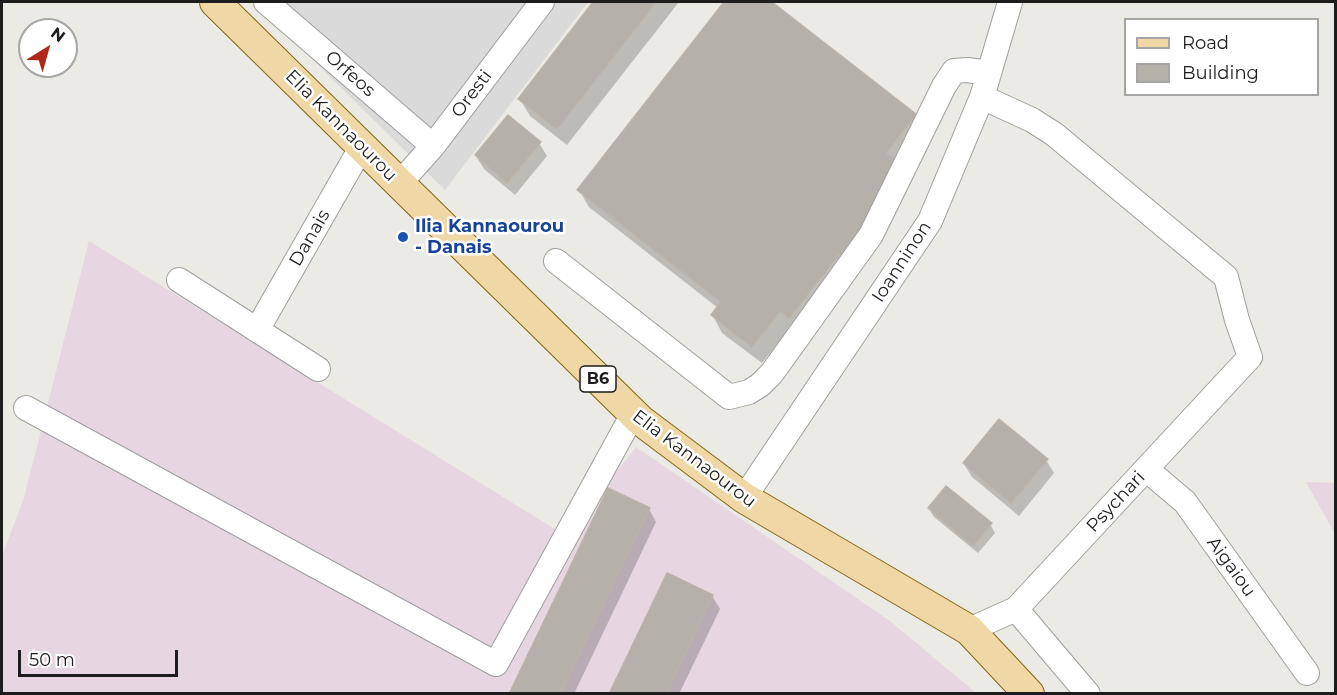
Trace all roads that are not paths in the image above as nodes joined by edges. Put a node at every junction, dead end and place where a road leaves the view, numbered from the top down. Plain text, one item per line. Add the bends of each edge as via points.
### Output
1 (214, 2) edge
2 (266, 2) edge
3 (542, 2) edge
4 (1010, 2) edge
5 (989, 73) junction
6 (982, 97) junction
7 (362, 146) junction
8 (433, 146) junction
9 (399, 184) junction
10 (556, 261) dead end
11 (179, 280) dead end
12 (257, 330) junction
13 (318, 369) dead end
14 (26, 408) dead end
15 (633, 414) junction
16 (1146, 469) junction
17 (744, 498) junction
18 (1016, 609) junction
19 (969, 630) junction
20 (1307, 673) dead end
21 (1029, 693) edge
22 (1088, 693) edge

1 - 7 main road, Elia Kannaourou / B6
2 - 8 street, Orfeos
3 - 8 street, Oresti
4 - 5 street, Ioanninon
5 - 6 street, Ioanninon
5 - 10 street via 954,71 871,235 772,373 749,392 729,397
6 - 16 street, Psychari via 1054,134 1226,277 1250,357
6 - 17 street, Ioanninon via 930,221
7 - 9 main road, Elia Kannaourou / B6
7 - 12 street, Danais
8 - 9 street, Oresti
9 - 15 main road, Elia Kannaourou / B6
11 - 12 street
12 - 13 street
14 - 15 street via 496,664
15 - 17 main road, Elia Kannaourou / B6
16 - 18 street, Psychari
16 - 20 street, Aigaiou via 1185,502
17 - 19 main road, Elia Kannaourou / B6
18 - 19 street, Psychari
18 - 22 street
19 - 21 main road, Elia Kannaourou / B6

